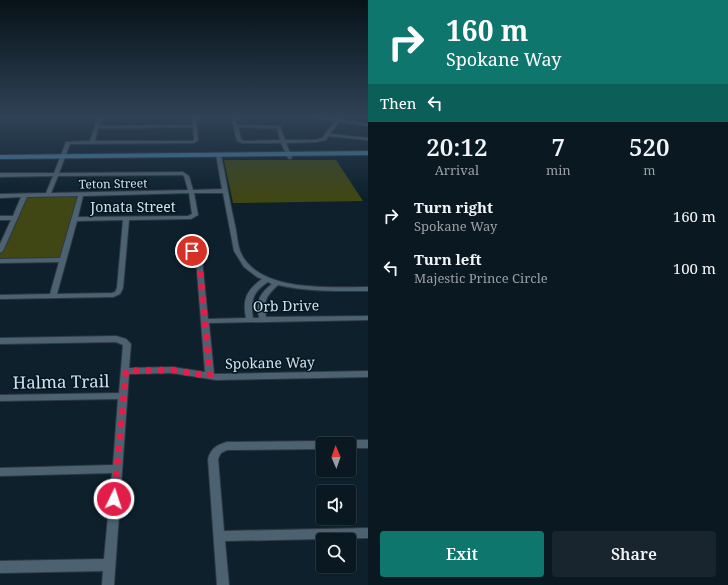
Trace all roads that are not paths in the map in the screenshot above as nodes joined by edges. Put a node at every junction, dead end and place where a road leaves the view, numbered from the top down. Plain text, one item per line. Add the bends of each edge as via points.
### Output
1 (68, 143) edge
2 (284, 143) edge
3 (368, 153) edge
4 (218, 156) junction
5 (289, 156) junction
6 (0, 157) edge
7 (368, 157) edge
8 (63, 158) junction
9 (0, 161) edge
10 (56, 174) junction
11 (0, 175) edge
12 (226, 191) junction
13 (192, 192) junction
14 (24, 195) junction
15 (48, 195) junction
16 (81, 195) junction
17 (0, 196) edge
18 (0, 218) edge
19 (14, 218) junction
20 (126, 218) junction
21 (74, 219) junction
22 (1, 248) edge
23 (192, 251) dead end
24 (63, 260) junction
25 (0, 261) edge
26 (267, 279) junction
27 (277, 283) junction
28 (368, 289) edge
29 (53, 296) junction
30 (0, 297) edge
31 (368, 318) edge
32 (205, 320) junction
33 (250, 320) junction
34 (263, 320) junction
35 (0, 341) edge
36 (126, 371) junction
37 (368, 374) edge
38 (210, 376) junction
39 (123, 396) junction
40 (0, 398) edge
41 (356, 444) edge
42 (368, 444) edge
43 (316, 445) edge
44 (117, 469) junction
45 (0, 472) edge
46 (368, 533) edge
47 (219, 536) junction
48 (110, 565) junction
49 (0, 567) edge
50 (108, 585) edge
51 (223, 585) edge

1 - 8 street
2 - 5 street
3 - 5 main road
4 - 5 main road
4 - 8 main road
4 - 12 street
5 - 7 main road
6 - 8 main road
8 - 9 main road
8 - 10 street
10 - 11 street
10 - 13 street via 183,173
10 - 15 street
12 - 13 street, Teton Street
12 - 26 street via 240,258 247,267
13 - 16 street, Teton Street
13 - 20 street, Jonata Street via 195,215 193,217
14 - 15 street, Teton Street
14 - 17 street, Teton Street
14 - 19 street
15 - 16 street, Teton Street
16 - 21 street
18 - 19 street
19 - 22 street
20 - 21 street, Jonata Street
20 - 29 street via 118,293
21 - 24 street
23 - 32 street via 199,259
24 - 25 street
24 - 29 street
26 - 27 street
26 - 33 street via 250,294 247,306
27 - 28 street via 306,289
27 - 34 street via 262,298 260,307
29 - 30 street
31 - 34 street, Orb Drive
32 - 33 street, Orb Drive
32 - 38 street
33 - 34 street, Orb Drive
35 - 36 street via 116,339 128,346
36 - 38 street, Spokane Way via 172,370
36 - 39 street
37 - 38 street, Spokane Way
39 - 40 street, Halma Trail
39 - 44 street
41 - 42 street
43 - 47 street via 227,446 217,451 213,459
44 - 45 street
44 - 48 street
46 - 47 street
47 - 51 street
48 - 49 street
48 - 50 street

